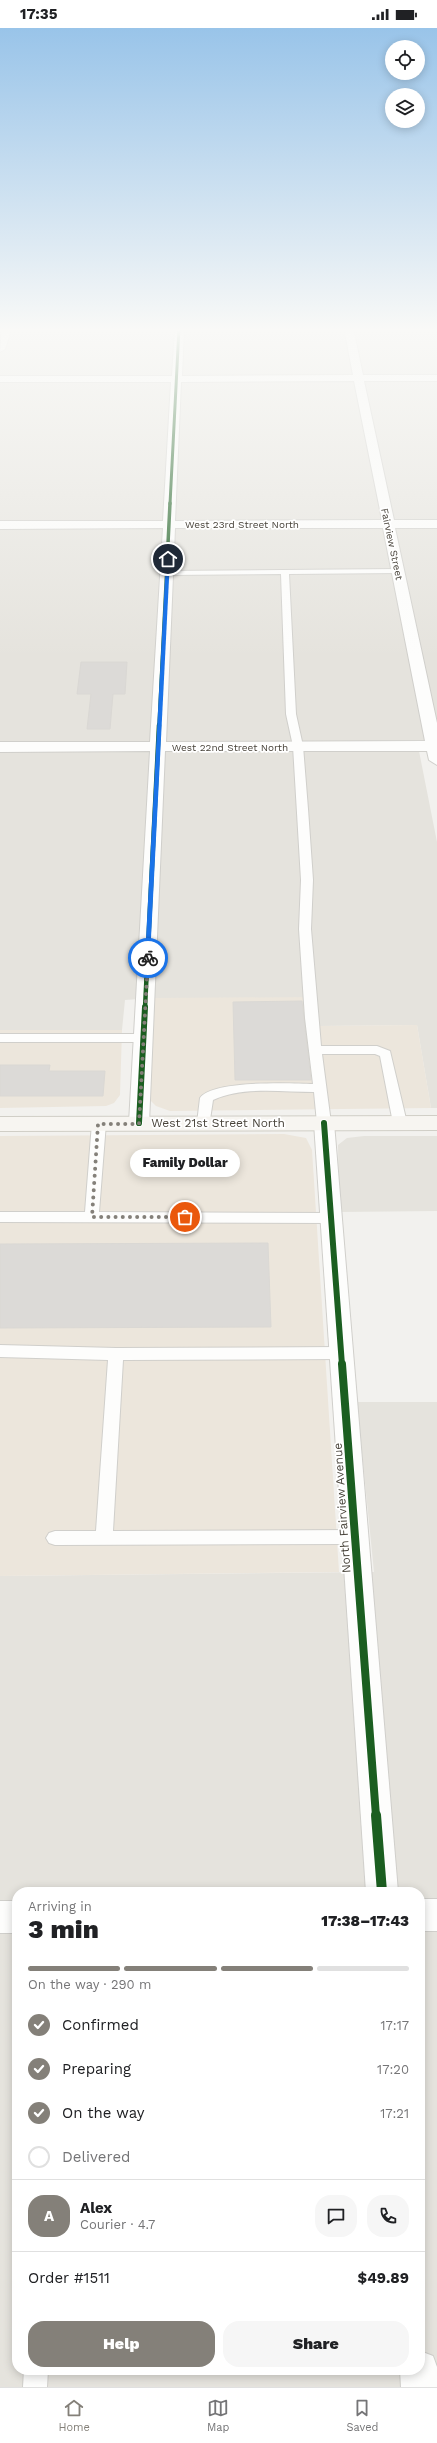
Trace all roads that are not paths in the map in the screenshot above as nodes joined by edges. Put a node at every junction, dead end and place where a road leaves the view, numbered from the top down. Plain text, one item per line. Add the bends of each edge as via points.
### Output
1 (174, 438) edge
2 (370, 438) edge
3 (170, 524) junction
4 (388, 524) junction
5 (437, 524) edge
6 (0, 525) edge
7 (398, 571) junction
8 (285, 572) junction
9 (168, 573) junction
10 (298, 746) junction
11 (0, 747) edge
12 (159, 747) junction
13 (436, 751) edge
14 (0, 1038) edge
15 (144, 1038) junction
16 (315, 1050) junction
17 (320, 1088) junction
18 (324, 1123) junction
19 (400, 1123) junction
20 (437, 1123) edge
21 (0, 1124) edge
22 (98, 1124) junction
23 (139, 1124) junction
24 (204, 1124) junction
25 (0, 1217) edge
26 (92, 1217) junction
27 (332, 1218) junction
28 (0, 1351) edge
29 (342, 1353) junction
30 (116, 1354) junction
31 (355, 1537) junction
32 (55, 1538) dead end
33 (104, 1538) junction
34 (382, 1887) edge
35 (425, 1915) edge
36 (437, 1915) edge
37 (0, 1917) edge
38 (12, 1917) edge
39 (36, 2375) edge
40 (419, 2375) edge
41 (35, 2387) edge
42 (420, 2387) edge

1 - 3 street
2 - 4 street, Fairview Street
3 - 4 street, West 23rd Street North
3 - 6 street, West 23rd Street North
3 - 9 street
4 - 5 street, West 23rd Street North
4 - 7 street, Fairview Street
7 - 8 lane
7 - 13 street, Fairview Street
8 - 9 lane
8 - 10 lane via 291,714
9 - 12 street
10 - 12 street, West 22nd Street North
10 - 13 street, West 22nd Street North
10 - 16 lane via 307,880 305,929
11 - 12 street, West 22nd Street North
12 - 15 street
14 - 15 lane
15 - 23 street
16 - 17 lane
16 - 19 lane via 377,1050 386,1054
17 - 18 lane
17 - 24 lane via 220,1092 207,1098
18 - 19 main road, West 21st Street North
18 - 24 main road, West 21st Street North
18 - 27 street, North Fairview Avenue
19 - 20 main road, West 21st Street North
21 - 22 main road, West 21st Street North
22 - 23 main road, West 21st Street North
22 - 26 lane
23 - 24 main road, West 21st Street North
25 - 26 lane
26 - 27 lane
27 - 29 street, North Fairview Avenue
28 - 30 lane
29 - 30 lane
29 - 31 street, North Fairview Avenue
30 - 33 lane
31 - 33 lane
31 - 34 street, North Fairview Avenue
32 - 33 lane
35 - 36 street
37 - 38 street
39 - 41 lane
40 - 42 street

